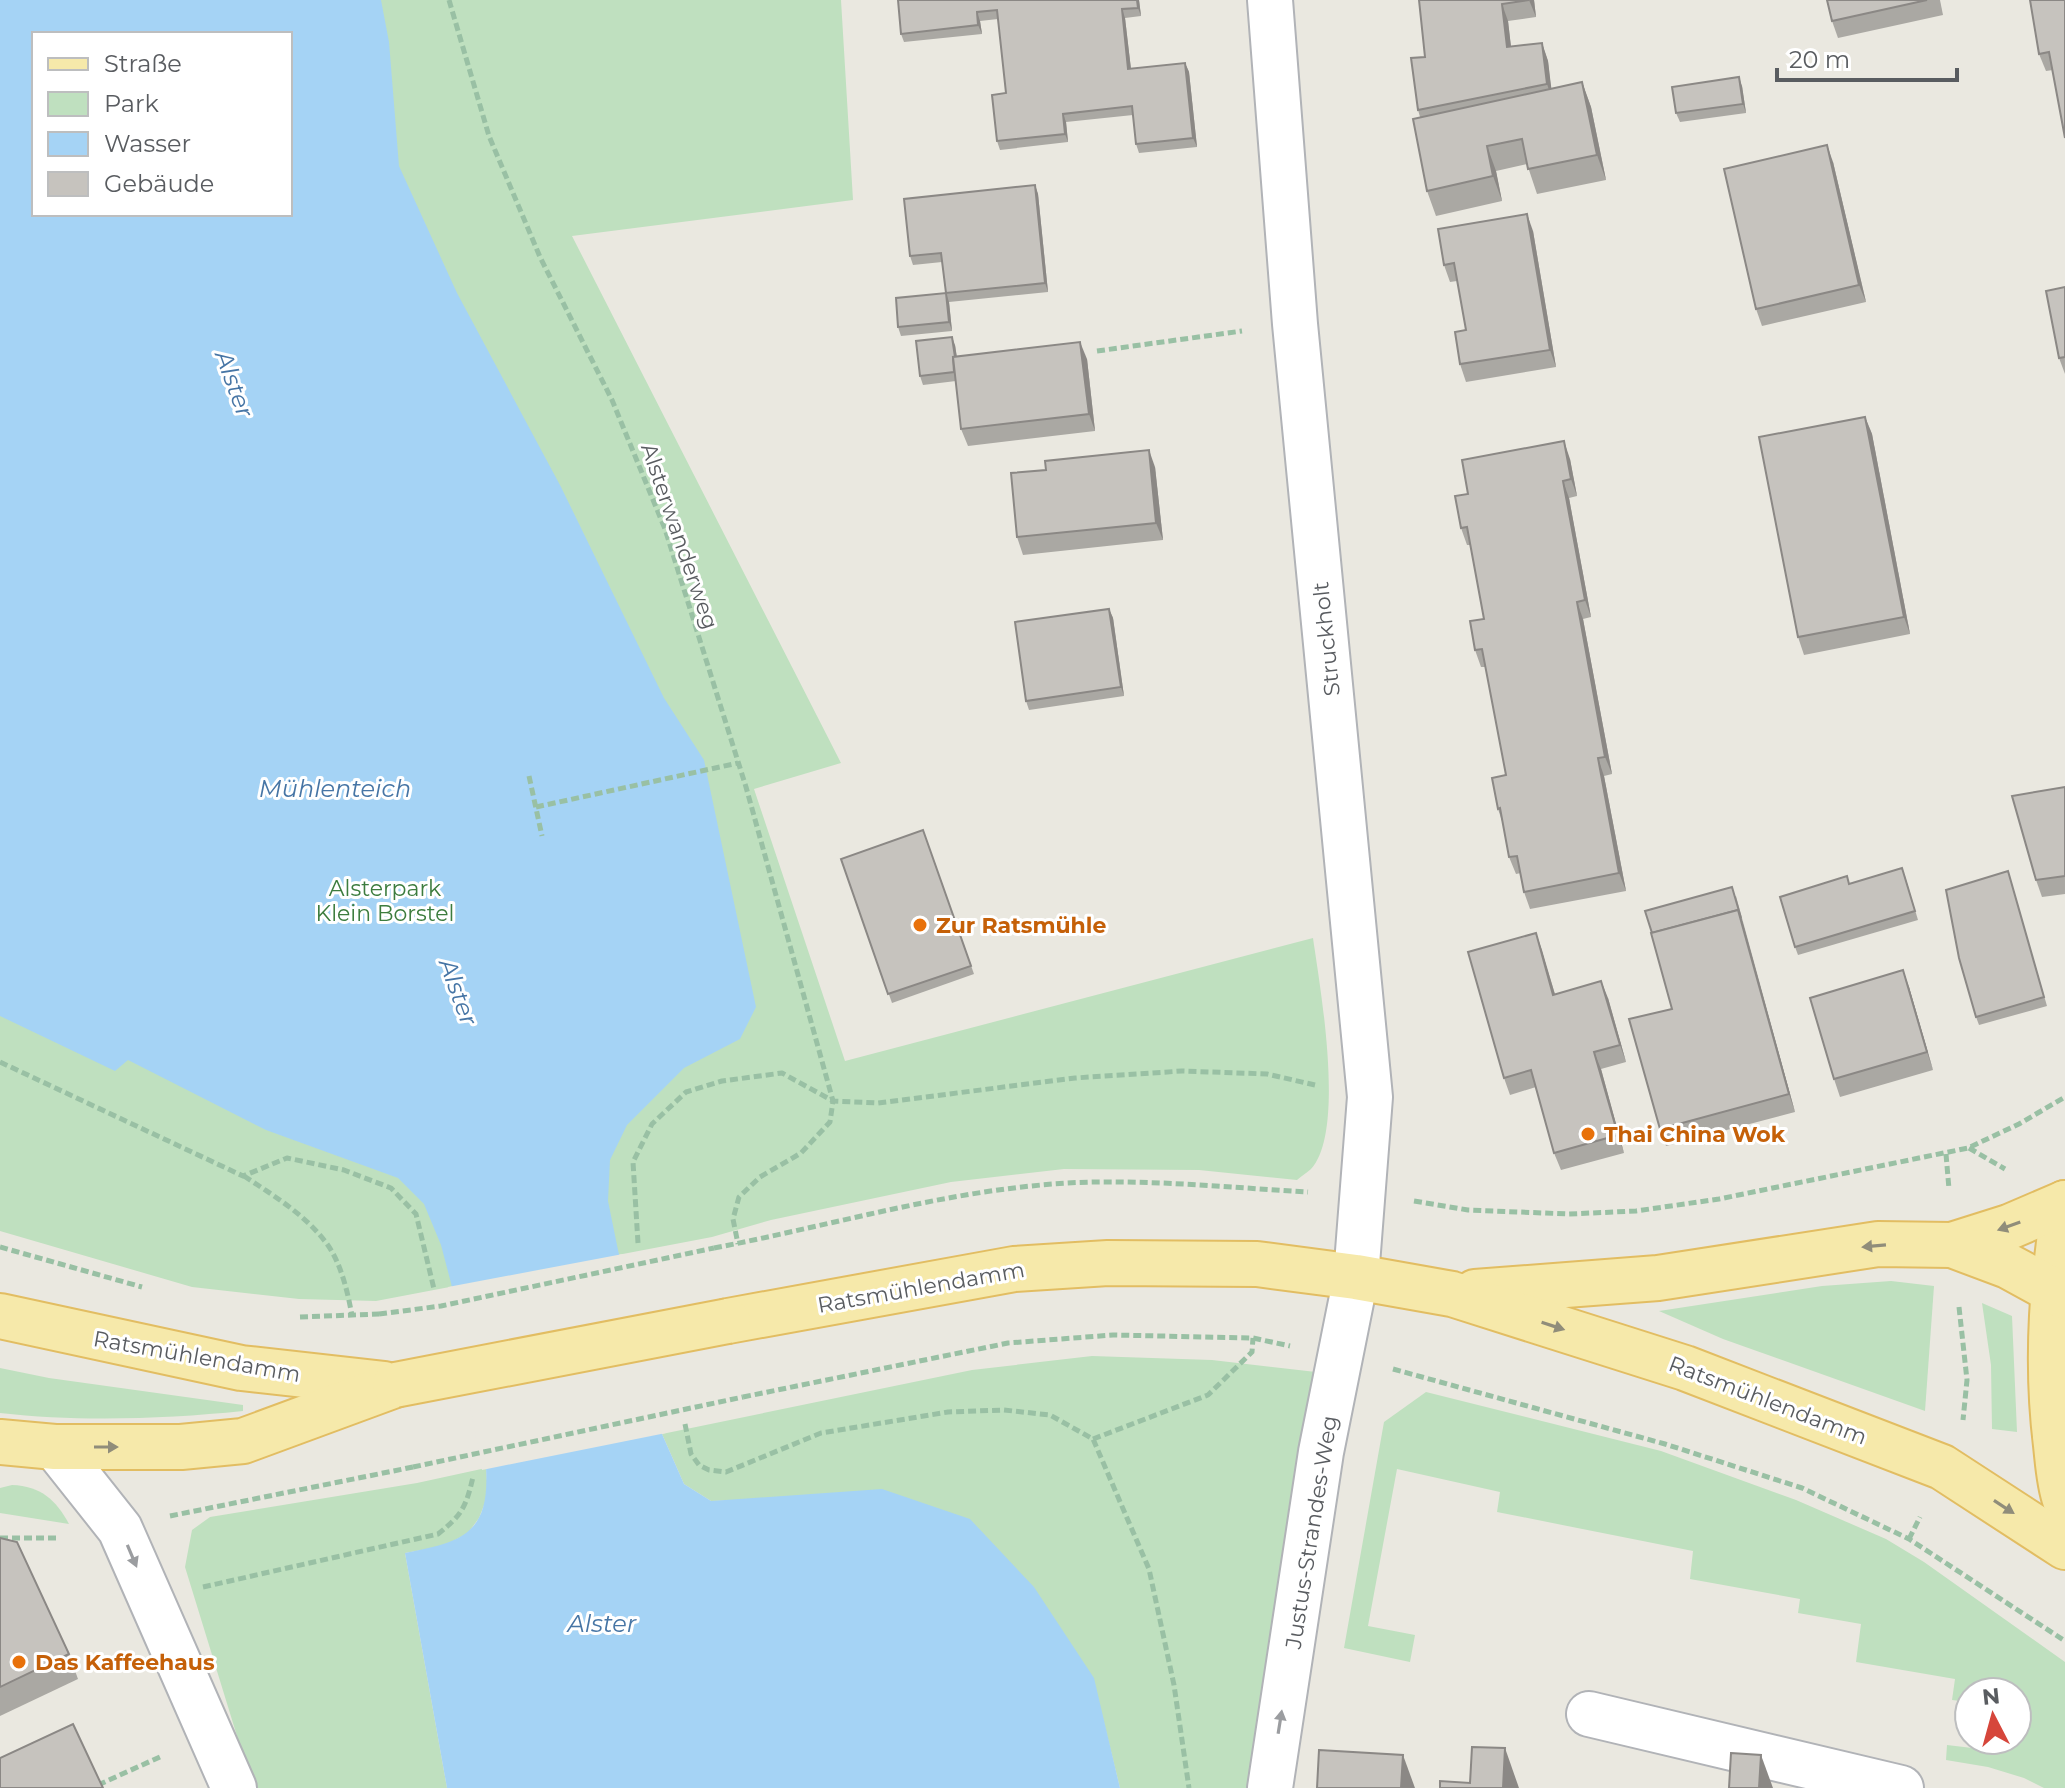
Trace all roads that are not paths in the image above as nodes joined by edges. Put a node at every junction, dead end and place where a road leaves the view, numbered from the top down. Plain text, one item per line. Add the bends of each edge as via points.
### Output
1 (1270, 0) edge
2 (2065, 1203) edge
3 (1952, 1245) junction
4 (1356, 1277) junction
5 (2059, 1293) edge
6 (1452, 1294) junction
7 (0, 1316) edge
8 (395, 1385) junction
9 (0, 1442) edge
10 (55, 1447) junction
11 (2065, 1500) edge
12 (2065, 1547) edge
13 (1589, 1714) dead end
14 (234, 1788) edge
15 (1270, 1788) edge
16 (1901, 1788) edge

1 - 4 street, Struckholt via 1295,324 1370,1097
2 -> 3 main road
2 - 5 main road
3 - 5 main road, Ratsmühlendamm
3 -> 6 main road, Ratsmühlendamm via 1878,1244 1658,1278
4 - 6 main road, Ratsmühlendamm
4 - 8 main road, Ratsmühlendamm, bridge via 1257,1264 1014,1269
15 -> 4 street, Justus-Strandes-Weg via 1321,1452
5 - 11 main road via 2052,1410
6 -> 12 main road, Ratsmühlendamm via 1685,1368 1942,1467
7 - 8 main road, Ratsmühlendamm via 241,1368
10 -> 8 main road, Ratsmühlendamm via 181,1447 243,1441
9 - 10 main road, Ratsmühlendamm
10 -> 14 street via 120,1529
13 - 16 street

